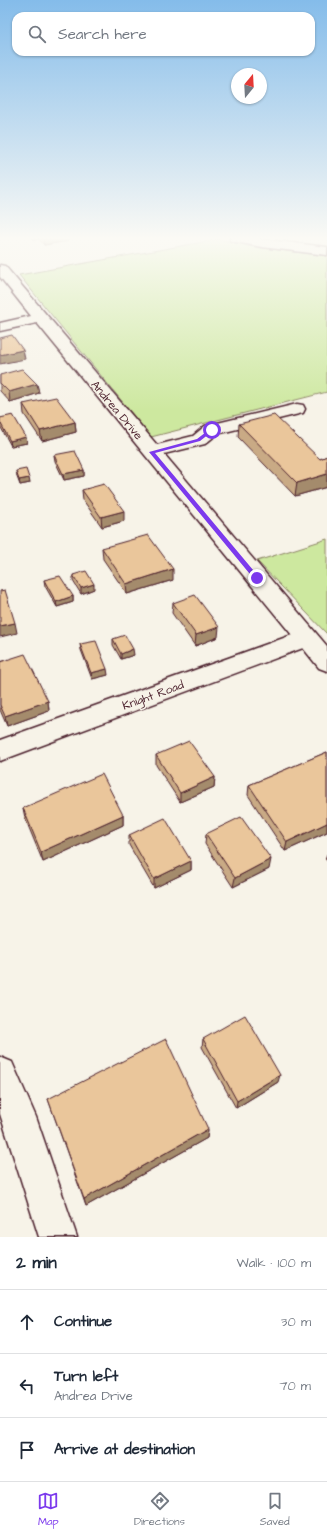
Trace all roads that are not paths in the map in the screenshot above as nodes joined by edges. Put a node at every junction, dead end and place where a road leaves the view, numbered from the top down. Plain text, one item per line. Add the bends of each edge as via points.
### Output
1 (23, 296) edge
2 (42, 318) junction
3 (0, 326) edge
4 (297, 409) dead end
5 (152, 452) junction
6 (307, 638) junction
7 (327, 662) edge
8 (0, 751) edge
9 (0, 1074) edge
10 (58, 1237) edge

1 - 2 street, Andrea Drive
2 - 3 street
2 - 5 street, Andrea Drive
4 - 5 street via 212,430 198,440
5 - 6 street, Andrea Drive
6 - 7 street, Andrea Drive
6 - 8 street, Knight Road
9 - 10 street via 19,1117

